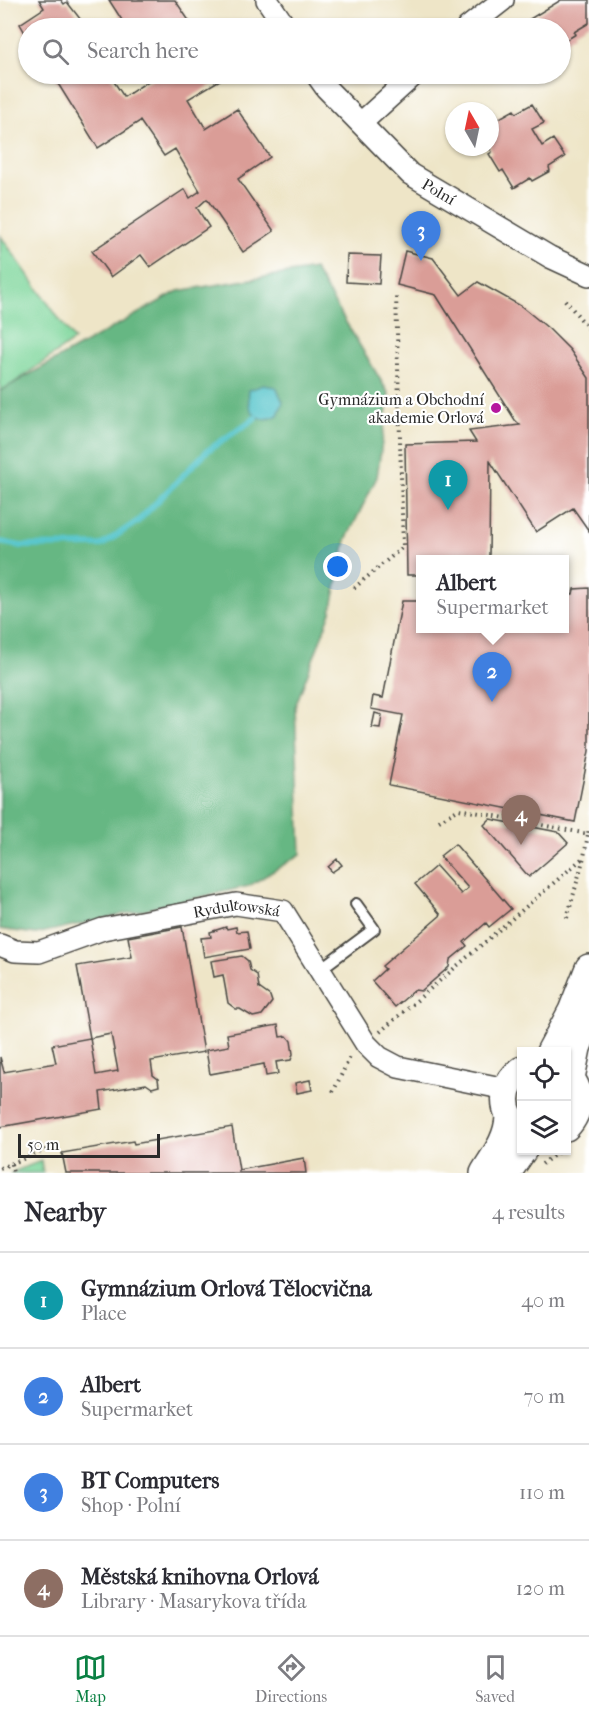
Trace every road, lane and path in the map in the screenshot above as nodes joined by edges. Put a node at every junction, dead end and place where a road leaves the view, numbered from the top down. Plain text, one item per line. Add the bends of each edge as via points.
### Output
1 (267, 0) edge
2 (503, 0) edge
3 (279, 18) edge
4 (480, 18) edge
5 (323, 84) edge
6 (404, 84) edge
7 (361, 123) junction
8 (589, 275) edge
9 (396, 294) dead end
10 (565, 300) dead end
11 (589, 329) edge
12 (354, 588) dead end
13 (439, 821) dead end
14 (589, 828) edge
15 (589, 834) edge
16 (584, 857) junction
17 (356, 904) dead end
18 (567, 918) dead end
19 (0, 945) edge
20 (589, 968) edge
21 (320, 970) junction
22 (589, 1018) edge
23 (366, 1044) junction
24 (553, 1047) edge
25 (514, 1079) edge
26 (576, 1088) edge
27 (333, 1092) dead end
28 (571, 1121) edge
29 (515, 1123) edge
30 (48, 1149) dead end
31 (531, 1158) edge
32 (11, 1164) junction
33 (0, 1168) edge
34 (13, 1173) edge
35 (484, 1173) edge
36 (507, 1173) edge

1 - 3 street
2 - 4 street
5 - 7 street, Polní
6 - 7 street
7 - 8 street, Polní via 410,174 550,257
9 - 12 path via 403,547
10 - 11 path
13 - 15 path via 459,809
14 - 15 path
15 - 16 path
16 - 18 path
16 - 23 path
17 - 21 lane via 374,929
19 - 21 street, Rydultowská via 15,951 39,952 103,929 236,904 283,911
20 - 24 street
21 - 23 street, Rydultowská
22 - 26 street via 577,1048
23 - 25 street, Rydultowská via 398,1067
23 - 27 path via 351,1055
25 - 29 street via 505,1098
26 - 28 street via 576,1114
29 - 35 street
30 - 32 path
31 - 36 street
32 - 33 path
32 - 34 path

